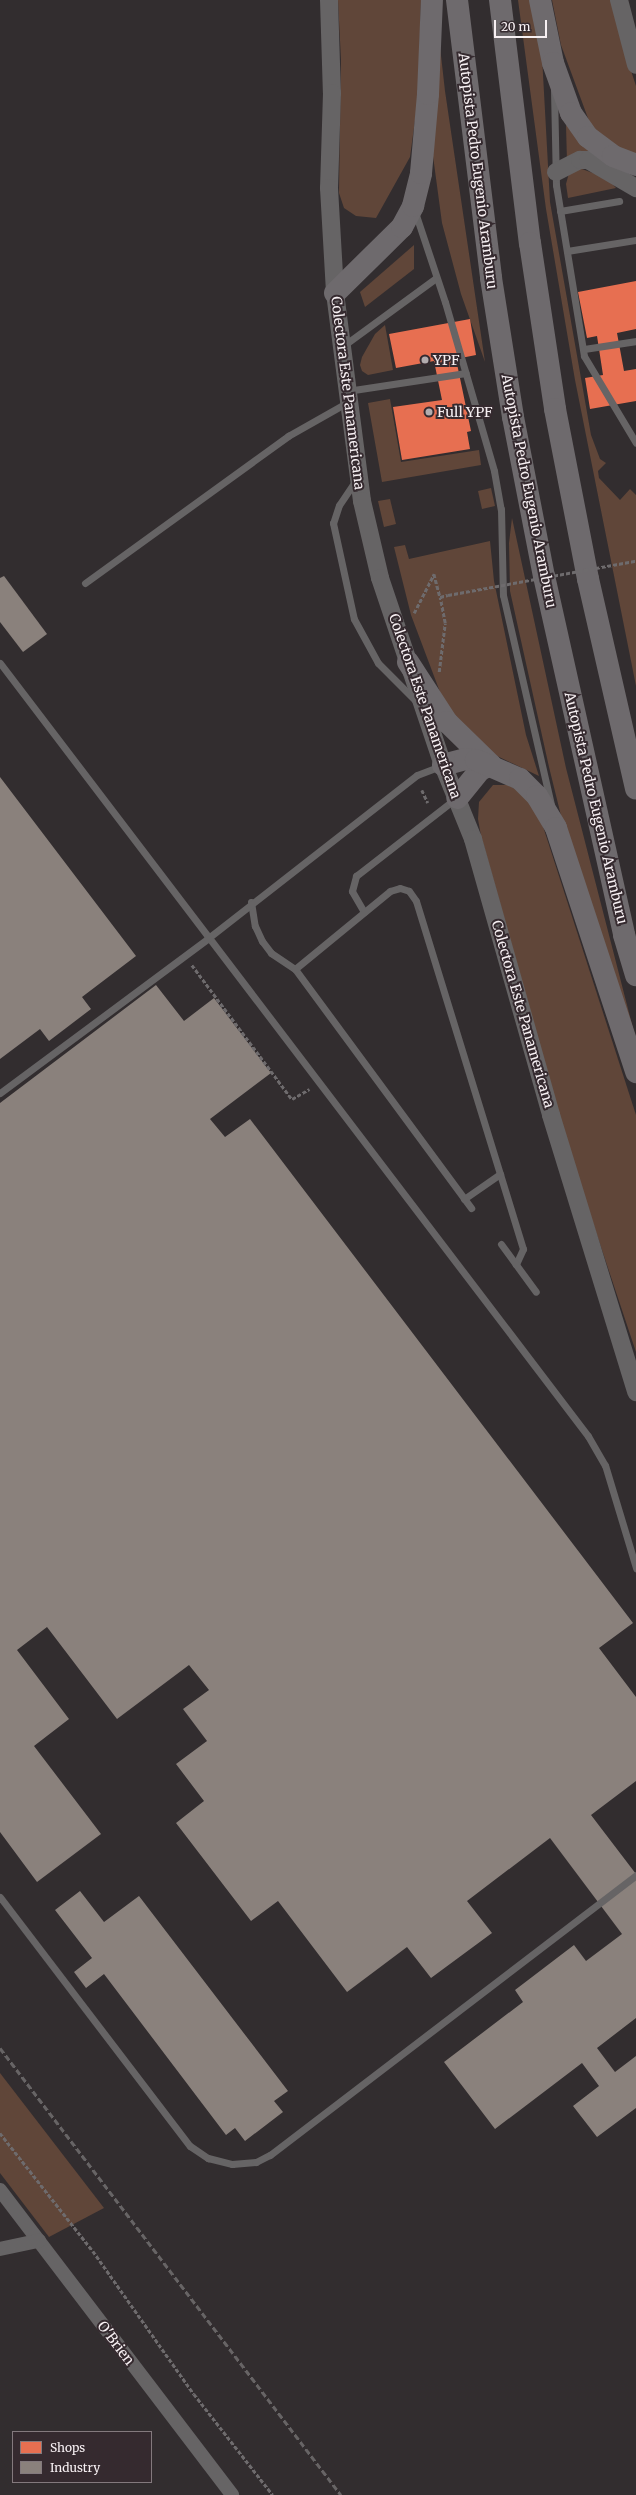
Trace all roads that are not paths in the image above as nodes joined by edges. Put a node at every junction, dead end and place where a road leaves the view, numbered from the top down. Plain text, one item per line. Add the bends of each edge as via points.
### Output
1 (329, 0) edge
2 (432, 0) edge
3 (457, 0) edge
4 (500, 0) edge
5 (540, 0) edge
6 (619, 0) edge
7 (553, 63) junction
8 (636, 65) edge
9 (636, 165) edge
10 (556, 172) junction
11 (636, 188) edge
12 (619, 201) dead end
13 (413, 206) junction
14 (560, 211) junction
15 (636, 240) edge
16 (567, 251) junction
17 (436, 278) junction
18 (335, 293) junction
19 (636, 341) edge
20 (342, 346) junction
21 (584, 349) junction
22 (466, 373) junction
23 (348, 397) junction
24 (636, 443) edge
25 (358, 477) junction
26 (85, 583) dead end
27 (408, 662) junction
28 (0, 663) edge
29 (424, 708) junction
30 (443, 765) junction
31 (491, 765) junction
32 (636, 789) edge
33 (457, 798) junction
34 (556, 828) junction
35 (252, 902) junction
36 (364, 912) junction
37 (207, 939) junction
38 (295, 969) junction
39 (636, 975) edge
40 (636, 1072) edge
41 (0, 1093) edge
42 (500, 1174) junction
43 (464, 1199) junction
44 (471, 1208) dead end
45 (501, 1244) dead end
46 (516, 1264) junction
47 (536, 1292) dead end
48 (636, 1392) edge
49 (636, 1568) edge
50 (636, 1875) edge
51 (0, 1897) edge
52 (0, 2190) edge
53 (39, 2242) junction
54 (0, 2249) edge
55 (232, 2495) edge

1 - 18 street, Colectora Este Panamericana via 332,93 329,188
2 - 13 highway via 421,173
3 - 39 highway, Autopista Pedro Eugenio Aramburu via 491,278 513,417 544,576 624,935
4 - 32 highway via 530,243 555,409 588,579
5 - 7 highway
6 - 8 street
7 - 9 highway via 571,113 588,137 613,156
7 - 10 lane
10 - 11 street via 580,160 588,160
10 - 14 lane
12 - 14 lane
13 - 17 lane
13 - 18 highway via 402,226
14 - 16 lane
15 - 16 lane
16 - 21 lane
17 - 20 lane
17 - 22 lane
18 - 20 street, Colectora Este Panamericana
19 - 21 lane
20 - 23 street, Colectora Este Panamericana
21 - 24 lane via 584,356
22 - 23 lane
22 - 34 lane via 500,501 504,595
23 - 25 street, Colectora Este Panamericana
23 - 26 lane via 288,436
25 - 27 street, Colectora Este Panamericana via 380,578
25 - 29 lane via 339,505 333,523 354,619 378,663
27 - 29 street, Colectora Este Panamericana
27 - 31 highway via 447,722
28 - 37 lane
29 - 30 street, Colectora Este Panamericana
30 - 31 highway via 465,759
30 - 33 street, Colectora Este Panamericana
30 - 35 lane via 417,775
31 - 33 highway via 480,770
31 - 34 highway via 520,779 537,796
33 - 36 lane via 437,816 373,860 356,876 352,891
33 - 48 street, Colectora Este Panamericana via 474,839 551,1115
34 - 40 highway
35 - 37 lane
35 - 38 lane via 255,926 262,941 271,952
36 - 38 lane
36 - 42 lane via 379,899 400,888 409,891 416,901
37 - 41 lane
37 - 49 lane via 588,1436 604,1465
38 - 43 lane
42 - 43 lane
42 - 46 lane via 523,1249
43 - 44 lane
45 - 46 lane
46 - 47 lane
50 - 51 lane via 270,2155 256,2162 232,2164 208,2158 190,2146
52 - 53 street, O'Brien
53 - 54 street
53 - 55 street, O'Brien

